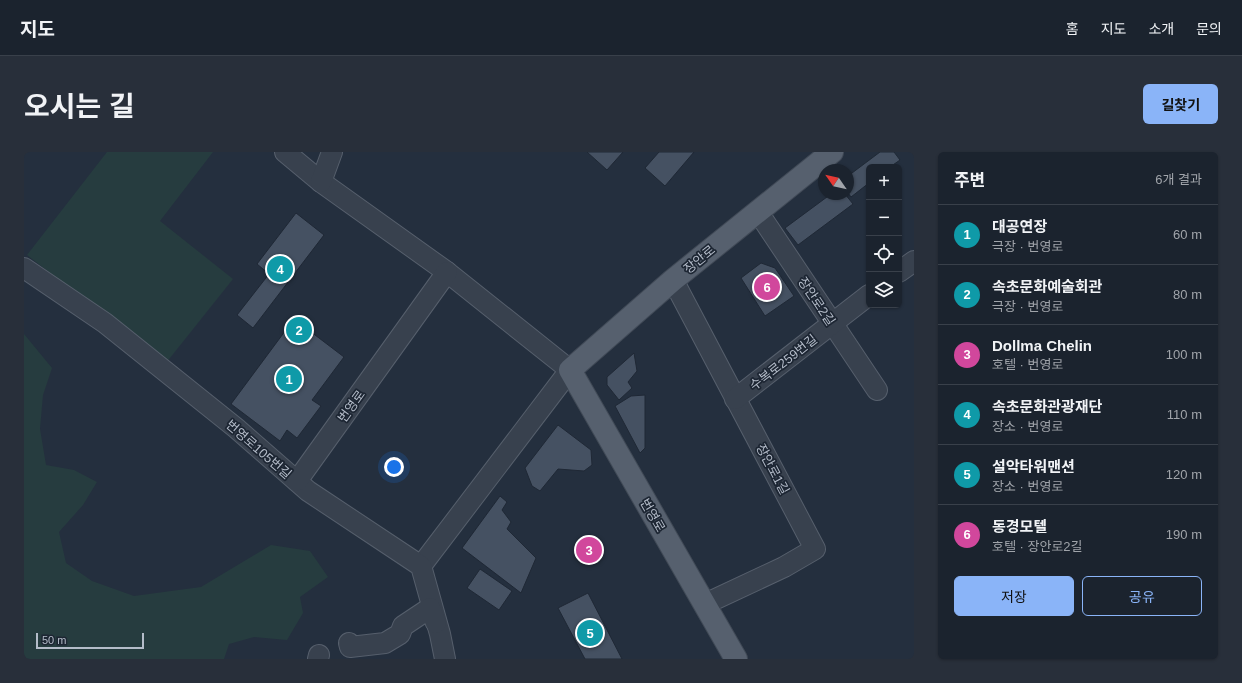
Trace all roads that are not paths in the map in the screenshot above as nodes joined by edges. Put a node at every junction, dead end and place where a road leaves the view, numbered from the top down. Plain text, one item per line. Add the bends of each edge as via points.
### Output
1 (285, 152) edge
2 (332, 152) edge
3 (832, 152) edge
4 (321, 182) junction
5 (758, 212) junction
6 (914, 261) edge
7 (24, 268) edge
8 (902, 270) edge
9 (447, 272) junction
10 (673, 280) junction
11 (866, 298) edge
12 (833, 324) junction
13 (570, 370) junction
14 (877, 390) dead end
15 (735, 399) junction
16 (297, 481) junction
17 (421, 566) junction
18 (705, 604) junction
19 (440, 634) junction
20 (348, 643) dead end
21 (445, 659) edge
22 (736, 659) edge

1 - 4 street, 번영로
2 - 4 street
3 - 5 main road, 장안로
4 - 9 street, 번영로
5 - 10 main road, 장안로
5 - 12 street, 장안로2길
6 - 8 street
7 - 16 street, 번영로105번길 via 105,323 236,428
9 - 13 street, 번영로
9 - 16 street, 번영로
10 - 13 main road, 장안로
10 - 15 street, 장안로1길
11 - 12 street, 수복로259번길
12 - 14 street, 장안로2길
12 - 15 street, 수복로259번길
13 - 17 street
13 - 18 main road, 번영로
15 - 18 street, 장안로1길 via 815,549 784,567
16 - 17 street, 번영로105번길 via 308,491
17 - 19 street
18 - 22 main road, 번영로
19 - 20 street via 430,608 403,626 400,634 385,644 350,647
19 - 21 street

